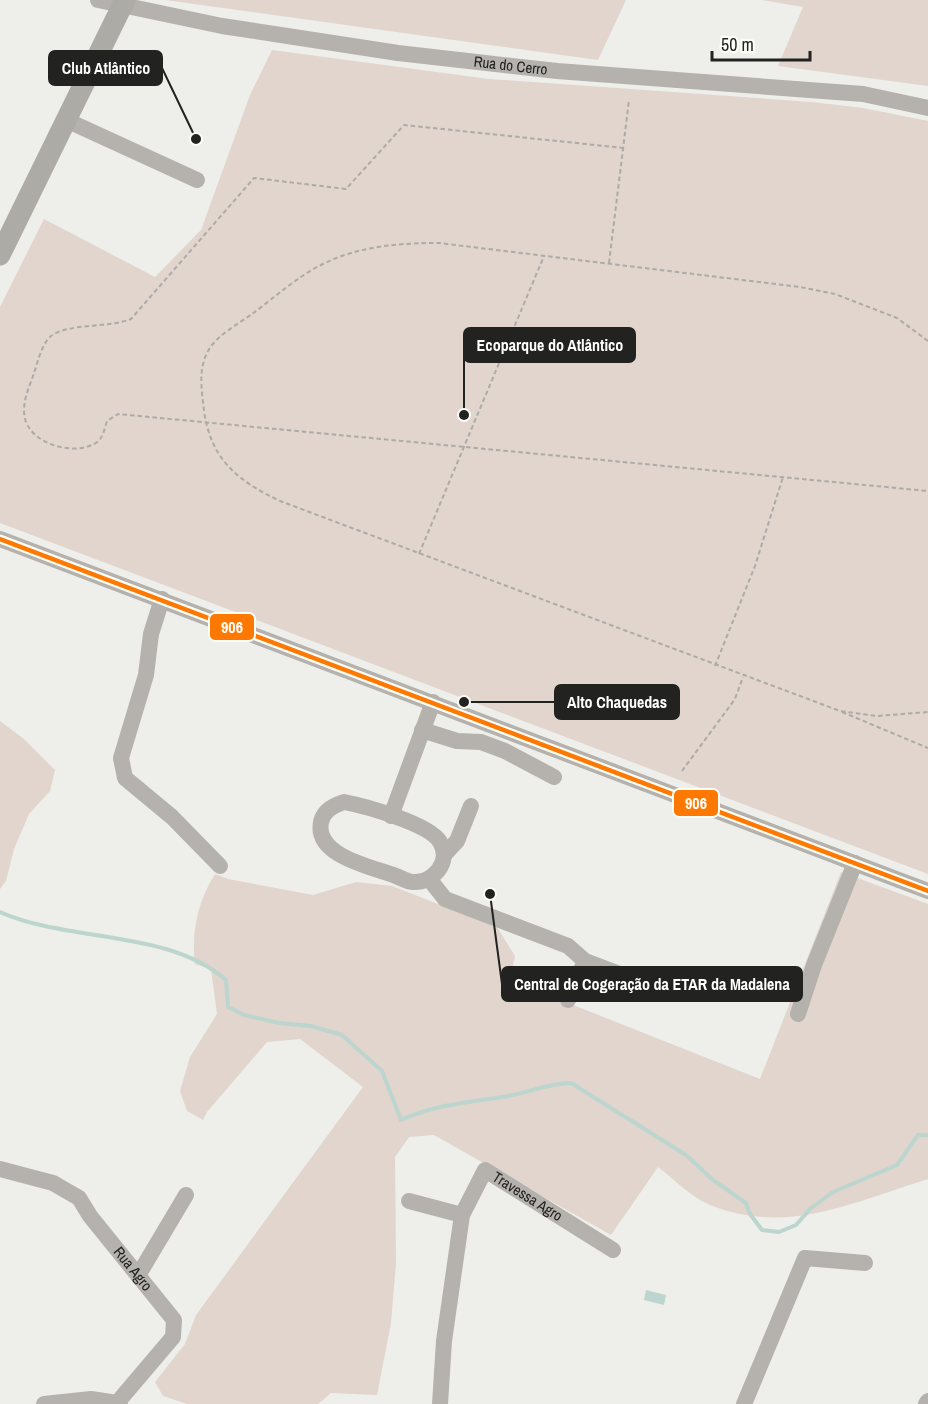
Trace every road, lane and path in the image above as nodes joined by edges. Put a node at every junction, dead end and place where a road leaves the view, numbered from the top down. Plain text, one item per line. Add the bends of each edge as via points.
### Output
1 (98, 0) edge
2 (124, 3) edge
3 (629, 100) dead end
4 (928, 108) edge
5 (66, 120) junction
6 (624, 148) junction
7 (197, 180) dead end
8 (0, 255) edge
9 (544, 256) junction
10 (609, 264) junction
11 (928, 341) edge
12 (206, 422) junction
13 (462, 447) junction
14 (783, 477) junction
15 (928, 491) edge
16 (0, 539) edge
17 (419, 554) junction
18 (162, 599) junction
19 (716, 666) junction
20 (743, 677) junction
21 (433, 702) junction
22 (840, 711) junction
23 (928, 712) edge
24 (422, 730) junction
25 (928, 747) edge
26 (682, 771) dead end
27 (554, 777) dead end
28 (471, 806) dead end
29 (391, 816) junction
30 (444, 855) junction
31 (855, 863) junction
32 (220, 866) dead end
33 (430, 880) junction
34 (928, 891) edge
35 (585, 960) junction
36 (667, 992) dead end
37 (568, 1000) dead end
38 (798, 1014) dead end
39 (0, 1169) edge
40 (186, 1195) dead end
41 (409, 1201) dead end
42 (462, 1215) junction
43 (613, 1250) dead end
44 (865, 1263) dead end
45 (139, 1274) junction
46 (118, 1403) edge
47 (44, 1404) edge
48 (440, 1404) edge
49 (744, 1404) edge

1 - 2 street, Rua do Cerro
2 - 4 street, Rua do Cerro via 222,26 398,53 556,70 863,94
2 - 5 main road
3 - 6 path
5 - 7 street
5 - 8 main road
6 - 10 path
6 - 12 path via 404,125 346,189 254,178 131,320 51,336 44,345 24,410 31,430 63,448 96,444 110,416 118,414
9 - 10 path
9 - 12 path via 439,243 405,243 343,255 320,265 207,351 202,369
9 - 13 path
10 - 11 path via 835,294 897,318
12 - 13 path
12 - 17 path via 214,447 227,467 250,487
13 - 14 path
13 - 17 path
14 - 15 path
14 - 19 path via 755,566
16 - 18 street
17 - 19 path
18 - 21 street
18 - 32 street via 151,634 146,675 121,758 125,778 172,817
19 - 20 path
20 - 22 path
20 - 26 path via 735,699
21 - 24 street
21 - 31 street
22 - 23 path via 877,716
22 - 25 path
24 - 27 street via 457,741 481,742
24 - 29 street
28 - 30 street via 457,841
29 - 30 street via 430,832 440,842
29 - 33 street via 344,802 331,807 322,817 319,831 324,844 336,852 412,882
30 - 33 street via 440,869
31 - 34 street
31 - 38 street
33 - 35 street via 445,899 568,946
35 - 36 street
35 - 37 street
39 - 45 street, Rua Agro via 53,1183 79,1198
40 - 45 street
41 - 42 street
42 - 43 street, Travessa Agro via 485,1170
42 - 48 street, Travessa Agro via 444,1341
44 - 49 street via 805,1258
45 - 46 street, Rua Agro via 174,1320 173,1337
46 - 47 street via 91,1399

